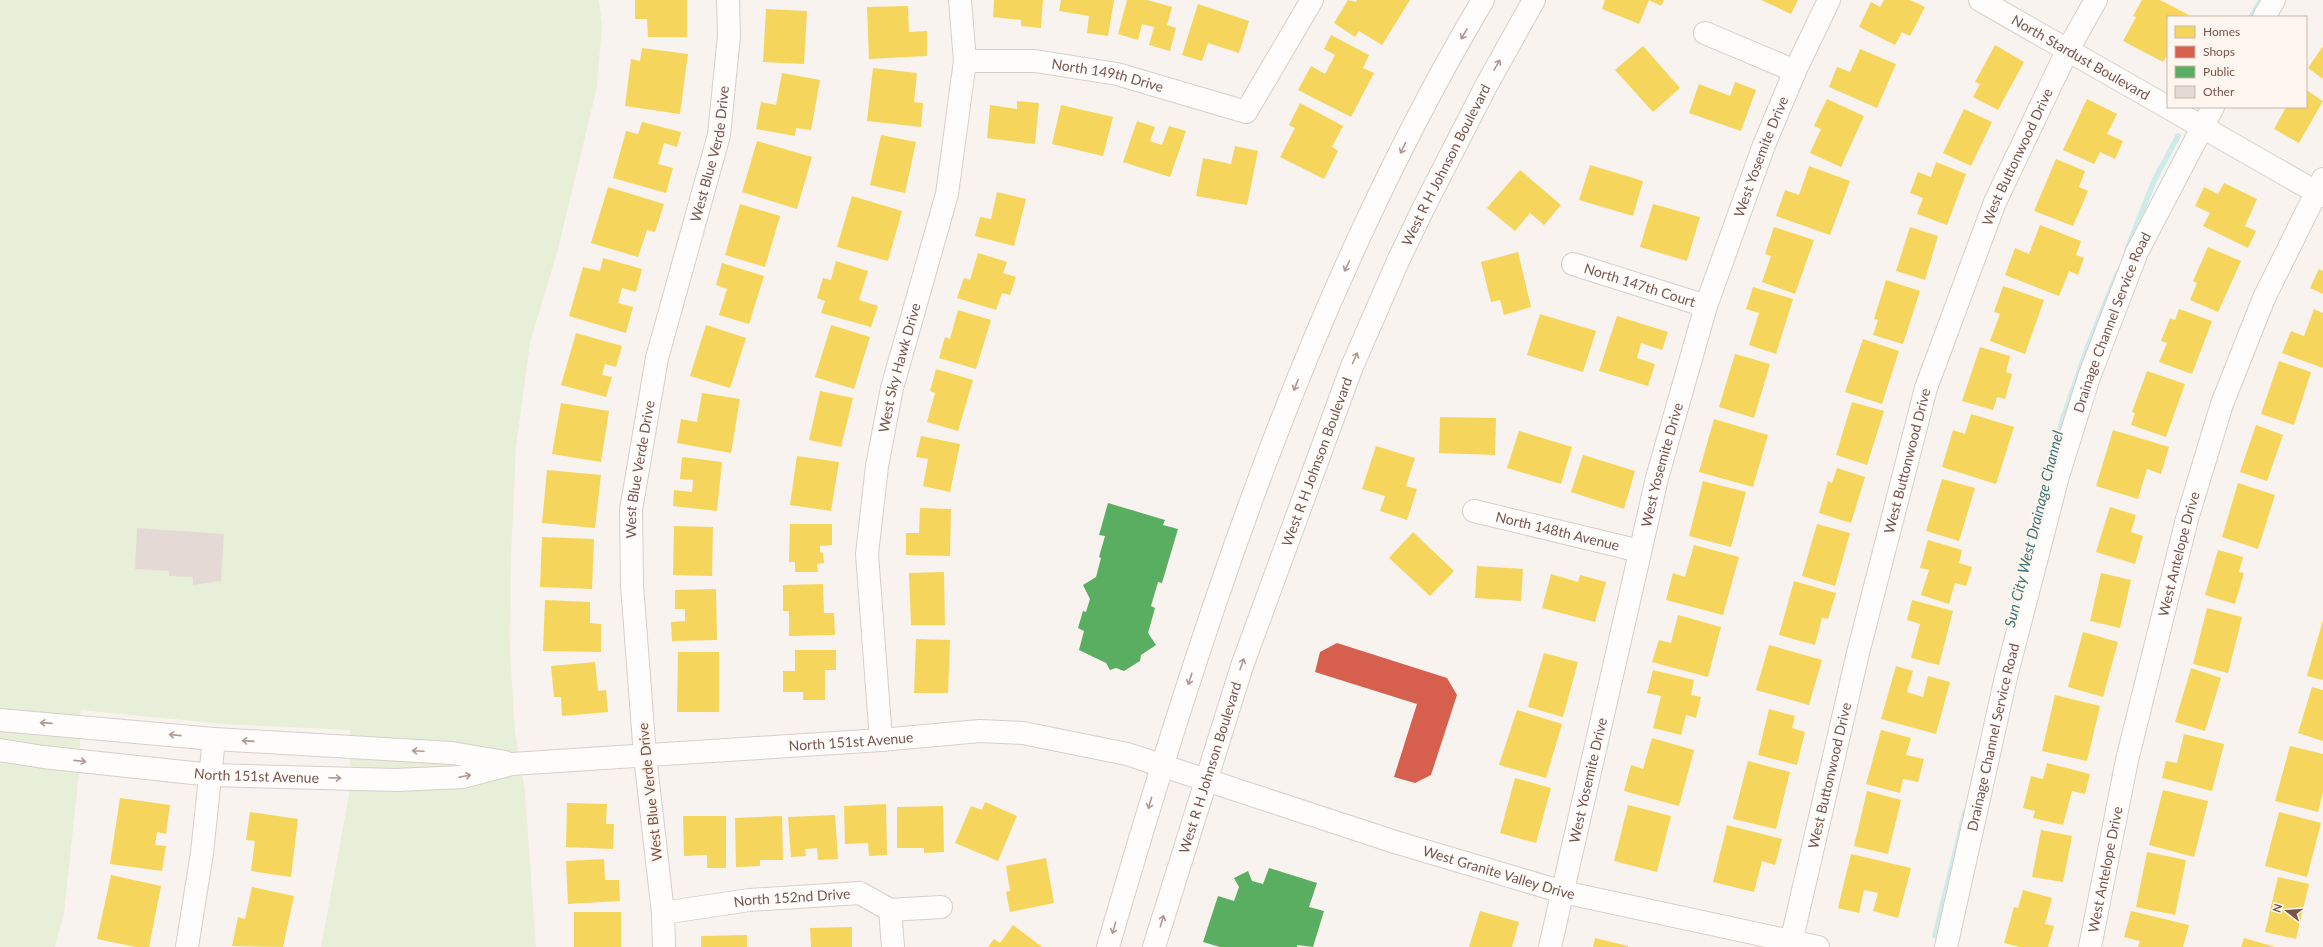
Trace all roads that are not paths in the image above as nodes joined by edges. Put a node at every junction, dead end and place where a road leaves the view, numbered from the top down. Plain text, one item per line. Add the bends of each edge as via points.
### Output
1 (728, 0) edge
2 (960, 0) edge
3 (1312, 0) edge
4 (1484, 0) edge
5 (1534, 0) edge
6 (1829, 0) edge
7 (1980, 0) edge
8 (2096, 0) edge
9 (2274, 0) edge
10 (2265, 16) edge
11 (1705, 33) dead end
12 (2068, 51) junction
13 (965, 61) junction
14 (1795, 71) junction
15 (2167, 107) edge
16 (2169, 108) edge
17 (2212, 108) edge
18 (2202, 127) junction
19 (2321, 189) edge
20 (1573, 264) dead end
21 (1706, 306) junction
22 (1474, 511) dead end
23 (1640, 551) junction
24 (0, 720) edge
25 (214, 739) junction
26 (881, 740) junction
27 (0, 750) edge
28 (645, 756) junction
29 (512, 764) junction
30 (1162, 766) junction
31 (212, 775) junction
32 (1195, 778) junction
33 (1563, 892) junction
34 (941, 907) dead end
35 (890, 910) junction
36 (663, 913) junction
37 (1791, 944) edge
38 (187, 947) edge
39 (664, 947) edge
40 (893, 947) edge
41 (1108, 947) edge
42 (1154, 947) edge
43 (1550, 947) edge
44 (1818, 947) edge
45 (1946, 947) edge
46 (2090, 947) edge

1 - 28 street, West Blue Verde Drive via 729,36 719,135 657,358 631,510 632,585
2 - 13 street, West Sky Hawk Drive
3 - 13 street, North 149th Drive via 1246,112 1117,74 1035,61
4 -> 30 street via 1403,148 1332,300 1296,385 1201,642
32 -> 5 street, West R H Johnson Boulevard via 1242,666 1350,369 1418,221 1486,86
6 - 14 street, West Yosemite Drive
7 - 12 street, North Stardust Boulevard
8 - 12 street, West Buttonwood Drive
9 - 10 street
11 - 14 street
12 - 15 street, North Stardust Boulevard
12 - 37 street, West Buttonwood Drive via 1995,202 1926,388 1858,653
13 - 26 street, West Sky Hawk Drive via 947,194 892,388 876,466 867,554
14 - 21 street, West Yosemite Drive via 1764,145
16 - 18 street, North Stardust Boulevard
17 - 18 street, Drainage Channel Service Road
18 - 19 street, North Stardust Boulevard
18 - 45 street, Drainage Channel Service Road via 2137,252 2089,377 2058,476 2006,677
19 - 46 street, West Antelope Drive via 2258,312 2222,404 2187,519 2128,760
20 - 21 street, North 147th Court
21 - 23 street, West Yosemite Drive via 1657,478
22 - 23 street, North 148th Avenue
23 - 33 street, West Yosemite Drive
25 -> 24 street, North 151st Avenue
29 -> 25 street, North 151st Avenue via 452,753
25 - 31 street
26 - 28 street, North 151st Avenue
26 - 30 street, North 151st Avenue via 980,731 1023,733 1127,754
27 -> 31 street, North 151st Avenue
28 - 29 street, North 151st Avenue
28 - 36 street, West Blue Verde Drive
31 -> 29 street, North 151st Avenue via 396,780 462,777
30 - 32 street, North 151st Avenue
30 -> 41 street
31 - 38 street
32 - 33 street, West Granite Valley Drive
42 -> 32 street, West R H Johnson Boulevard
33 - 37 street, West Granite Valley Drive
33 - 43 street, West Yosemite Drive
34 - 35 street
35 - 36 street, North 152nd Drive via 860,893 749,900
35 - 40 street
36 - 39 street, West Blue Verde Drive
37 - 44 street, West Granite Valley Drive

